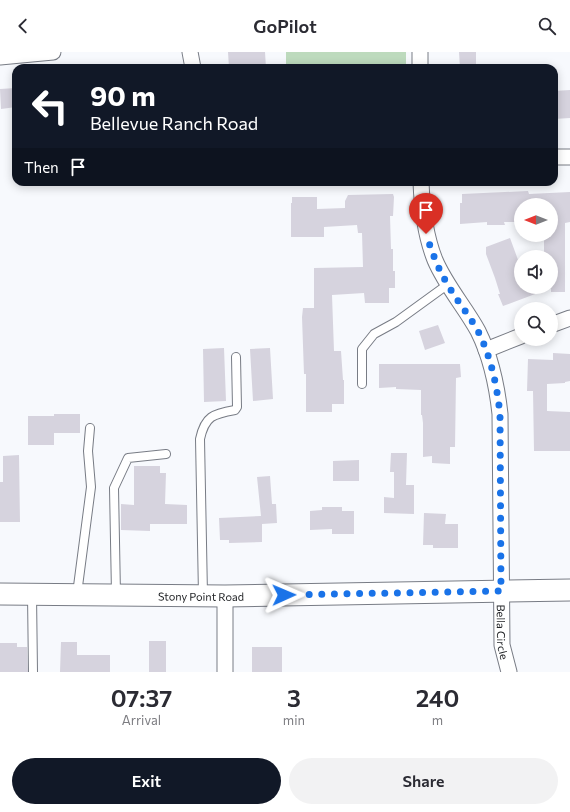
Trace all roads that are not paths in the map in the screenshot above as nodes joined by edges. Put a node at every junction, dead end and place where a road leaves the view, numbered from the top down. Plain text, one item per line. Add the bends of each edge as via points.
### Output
1 (53, 52) edge
2 (190, 52) edge
3 (420, 52) edge
4 (3, 55) edge
5 (192, 64) edge
6 (420, 64) edge
7 (558, 157) edge
8 (570, 157) edge
9 (421, 186) edge
10 (447, 285) junction
11 (570, 318) edge
12 (558, 322) edge
13 (514, 339) edge
14 (486, 350) junction
15 (236, 357) dead end
16 (362, 384) dead end
17 (90, 428) dead end
18 (166, 454) dead end
19 (570, 590) edge
20 (501, 591) junction
21 (0, 594) edge
22 (32, 594) junction
23 (77, 594) junction
24 (116, 595) junction
25 (203, 596) junction
26 (225, 596) junction
27 (33, 672) edge
28 (225, 672) edge
29 (509, 672) edge

1 - 4 street
2 - 5 street
3 - 6 street
7 - 8 street
9 - 10 street, Bella Circle via 426,234
10 - 14 street, Bella Circle via 478,331
10 - 16 lane via 396,322 374,334 362,349
11 - 12 street
13 - 14 street
14 - 20 street, Bella Circle via 498,394 500,414
15 - 25 lane via 237,407 235,410 214,415 206,421 200,439
17 - 23 lane via 88,451 91,487
18 - 24 lane via 128,458 114,488
19 - 20 main road, Stony Point Road
20 - 26 main road, Stony Point Road
20 - 29 street, Bella Circle via 502,646
21 - 22 main road, Stony Point Road
22 - 23 main road, Stony Point Road
22 - 27 lane
23 - 24 main road, Stony Point Road
24 - 25 main road, Stony Point Road
25 - 26 main road, Stony Point Road
26 - 28 street

